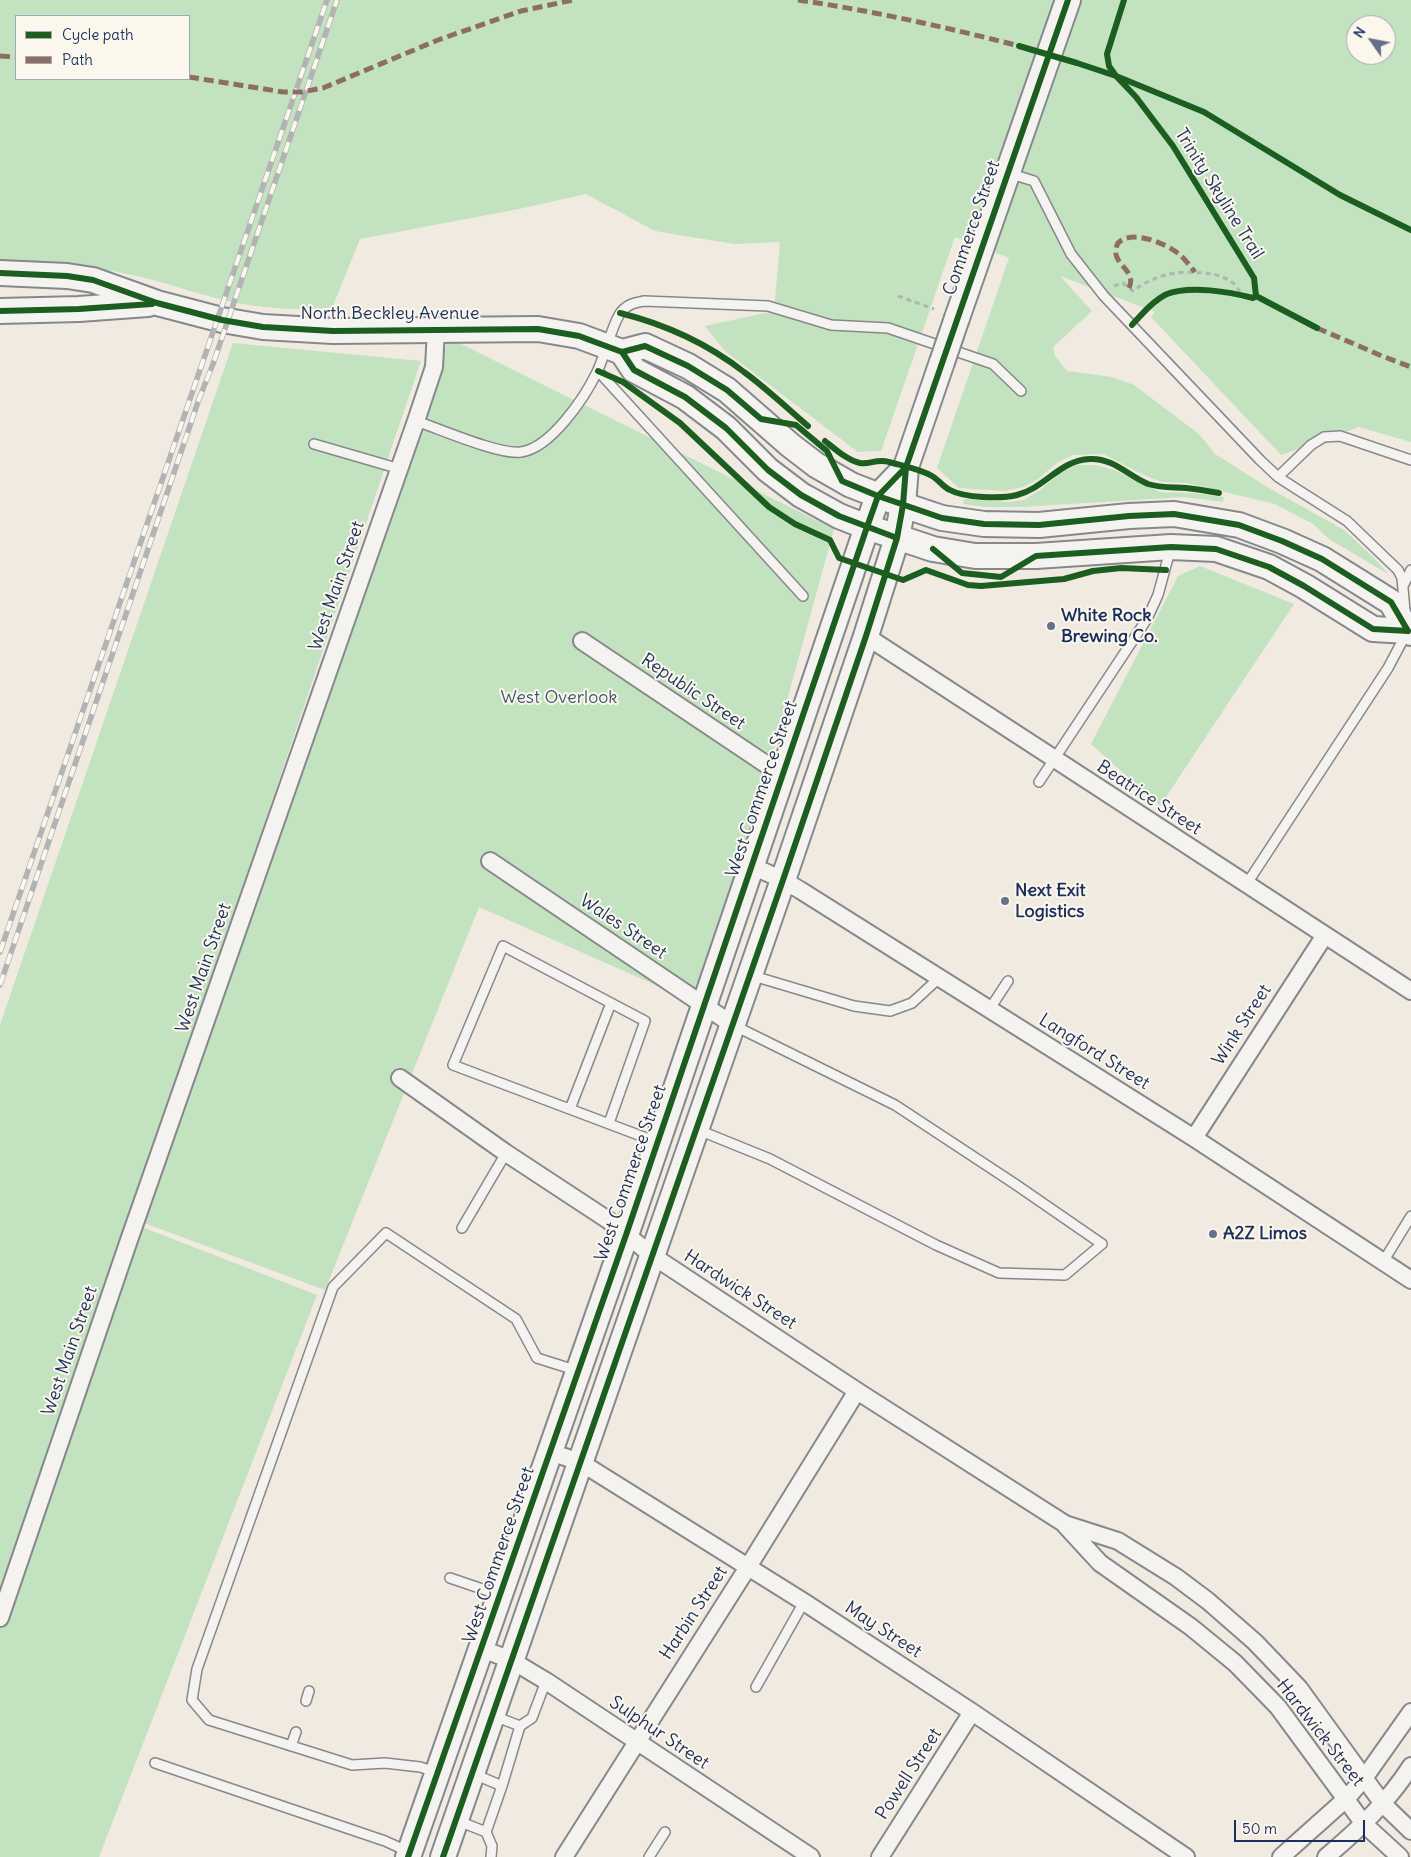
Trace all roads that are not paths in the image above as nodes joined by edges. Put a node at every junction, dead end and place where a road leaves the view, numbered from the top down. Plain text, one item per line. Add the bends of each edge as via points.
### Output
1 (1068, 0) edge
2 (1011, 163) junction
3 (0, 273) edge
4 (157, 304) junction
5 (0, 311) edge
6 (436, 330) junction
7 (615, 348) junction
8 (598, 371) junction
9 (1021, 391) dead end
10 (416, 421) junction
11 (314, 444) dead end
12 (1411, 460) edge
13 (906, 467) junction
14 (400, 468) junction
15 (1278, 476) junction
16 (878, 496) junction
17 (903, 505) junction
18 (1174, 514) junction
19 (867, 528) junction
20 (897, 538) junction
21 (1171, 547) junction
22 (1411, 570) edge
23 (1402, 588) junction
24 (802, 596) dead end
25 (1409, 632) edge
26 (866, 636) junction
27 (582, 641) dead end
28 (1054, 759) junction
29 (782, 775) junction
30 (1038, 782) dead end
31 (490, 861) dead end
32 (752, 866) junction
33 (783, 880) junction
34 (1246, 885) junction
35 (1325, 935) junction
36 (750, 975) junction
37 (939, 978) junction
38 (1008, 982) dead end
39 (1411, 991) edge
40 (611, 1003) junction
41 (704, 1006) junction
42 (989, 1010) junction
43 (733, 1025) junction
44 (400, 1078) dead end
45 (570, 1109) junction
46 (609, 1123) junction
47 (696, 1129) junction
48 (1194, 1138) junction
49 (658, 1142) junction
50 (506, 1153) junction
51 (1411, 1216) edge
52 (462, 1228) dead end
53 (626, 1235) junction
54 (653, 1256) junction
55 (1383, 1262) junction
56 (1411, 1280) edge
57 (578, 1372) junction
58 (857, 1390) junction
59 (550, 1452) junction
60 (580, 1462) junction
61 (1065, 1524) junction
62 (748, 1567) junction
63 (450, 1578) dead end
64 (500, 1595) junction
65 (804, 1602) junction
66 (0, 1618) edge
67 (482, 1649) junction
68 (511, 1660) junction
69 (546, 1681) junction
70 (756, 1687) dead end
71 (309, 1691) dead end
72 (306, 1702) dead end
73 (972, 1712) junction
74 (1411, 1712) edge
75 (492, 1715) junction
76 (520, 1726) junction
77 (296, 1732) dead end
78 (636, 1742) junction
79 (291, 1746) junction
80 (155, 1763) dead end
81 (1411, 1766) edge
82 (438, 1773) junction
83 (472, 1773) junction
84 (1365, 1776) junction
85 (502, 1786) junction
86 (1346, 1798) junction
87 (1383, 1804) junction
88 (456, 1820) junction
89 (1364, 1824) junction
90 (1411, 1831) edge
91 (486, 1832) junction
92 (665, 1832) dead end
93 (412, 1856) edge
94 (444, 1857) edge
95 (491, 1857) edge
96 (564, 1857) edge
97 (649, 1857) edge
98 (810, 1857) edge
99 (880, 1857) edge
100 (1186, 1857) edge
101 (1281, 1857) edge
102 (1326, 1857) edge
103 (1400, 1857) edge

1 - 2 main road, Commerce Street
2 - 13 main road, Commerce Street, bridge
2 - 15 lane via 1034,181 1071,254 1104,296
3 - 4 main road, North Beckley Avenue via 93,280
4 - 5 main road, North Beckley Avenue
4 - 6 main road, North Beckley Avenue via 263,327 333,331
6 - 7 main road, North Beckley Avenue via 538,329 579,336
6 - 10 street, West Main Street via 434,366
7 - 8 lane
7 - 9 lane via 620,313 629,304 644,301 768,306 831,325 888,328 993,364
7 - 16 main road via 645,346 688,366 727,390 816,465 850,485
7 - 19 main road via 634,370 685,396 726,428 768,470 801,495
8 - 10 lane via 572,413 542,444 522,452 486,446
8 - 24 lane
10 - 14 street, West Main Street
11 - 14 lane
12 - 15 lane via 1340,436 1324,437
13 - 16 main road, Commerce Street
13 - 17 main road, Commerce Street
14 - 66 street, West Main Street
15 - 23 lane via 1360,531 1398,570
16 - 17 main road
16 - 19 main road, West Commerce Street
17 - 18 main road via 942,518 984,524 1039,525
17 - 20 main road
18 - 21 main road
18 - 25 main road via 1239,525 1322,559 1391,602
19 - 20 main road
19 - 29 main road, West Commerce Street
20 - 21 main road via 933,549 975,556 1036,556
20 - 26 main road
21 - 25 main road via 1216,549 1269,567 1372,629
21 - 28 lane via 1158,595 1146,620
22 - 23 lane
23 - 25 lane
25 - 34 lane
26 - 28 street, Beatrice Street
26 - 33 main road
27 - 29 street, Republic Street
28 - 30 lane
28 - 34 street, Beatrice Street
29 - 32 main road, West Commerce Street
31 - 41 street, Wales Street
32 - 33 street, Langford Street
32 - 41 main road, West Commerce Street
33 - 36 main road
33 - 37 street, Langford Street
34 - 35 street, Beatrice Street
35 - 39 street, Beatrice Street
35 - 48 street, Wink Street
36 - 37 lane via 854,1006 890,1011 912,1003
36 - 43 main road
37 - 42 street, Langford Street
38 - 42 lane
40 - 45 lane
40 - 45 lane via 503,946 453,1065
40 - 46 lane via 645,1021
41 - 43 street, Wales Street
41 - 49 main road, West Commerce Street
42 - 48 street, Langford Street
43 - 47 main road
43 - 47 lane via 895,1105 1102,1244 1065,1275 999,1273 936,1245 770,1159
44 - 50 street, Hardwick Street
45 - 46 lane
46 - 49 lane
47 - 54 main road
48 - 55 street, Langford Street
49 - 53 main road, West Commerce Street
50 - 52 lane
50 - 53 street, Hardwick Street
51 - 55 lane
53 - 54 street, Hardwick Street
53 - 57 main road, West Commerce Street
54 - 58 street, Hardwick Street
54 - 60 main road
55 - 56 street, Langford Street
57 - 59 main road, West Commerce Street
57 - 79 lane via 537,1358 516,1319 386,1233 333,1287 197,1669 192,1700 209,1720
58 - 61 street, Hardwick Street
58 - 62 street, Harbin Street
59 - 60 street, May Street
59 - 64 main road, West Commerce Street
60 - 62 street, May Street
60 - 68 main road
61 - 84 street, Hardwick Street via 1118,1541 1208,1601 1255,1642 1299,1688
61 - 86 street, Hardwick Street via 1100,1563 1191,1627 1235,1663 1278,1707
62 - 65 street, May Street
62 - 78 street, Harbin Street
63 - 64 lane
64 - 67 main road, West Commerce Street
65 - 70 lane
65 - 73 street, May Street
67 - 68 street, Sulphur Street
67 - 82 main road, West Commerce Street
68 - 69 street, Sulphur Street
68 - 75 main road
69 - 76 lane via 532,1718
69 - 78 street, Sulphur Street
71 - 72 lane
73 - 99 street, Powell Street
73 - 100 street, May Street
74 - 84 street
75 - 76 lane
75 - 83 main road
76 - 85 lane
77 - 79 lane
78 - 96 street, Harbin Street
78 - 98 street, Sulphur Street
79 - 82 lane via 352,1765 420,1767
80 - 93 lane via 386,1841
81 - 87 street
82 - 93 main road, West Commerce Street
83 - 85 lane
83 - 88 main road
84 - 86 street
84 - 87 street, Hardwick Street
85 - 91 lane
86 - 89 street, Hardwick Street
86 - 101 street
87 - 89 street
87 - 90 street, Hardwick Street
88 - 91 lane
88 - 94 main road
89 - 102 street
89 - 103 street, Hardwick Street
91 - 95 lane via 492,1846
92 - 97 lane

